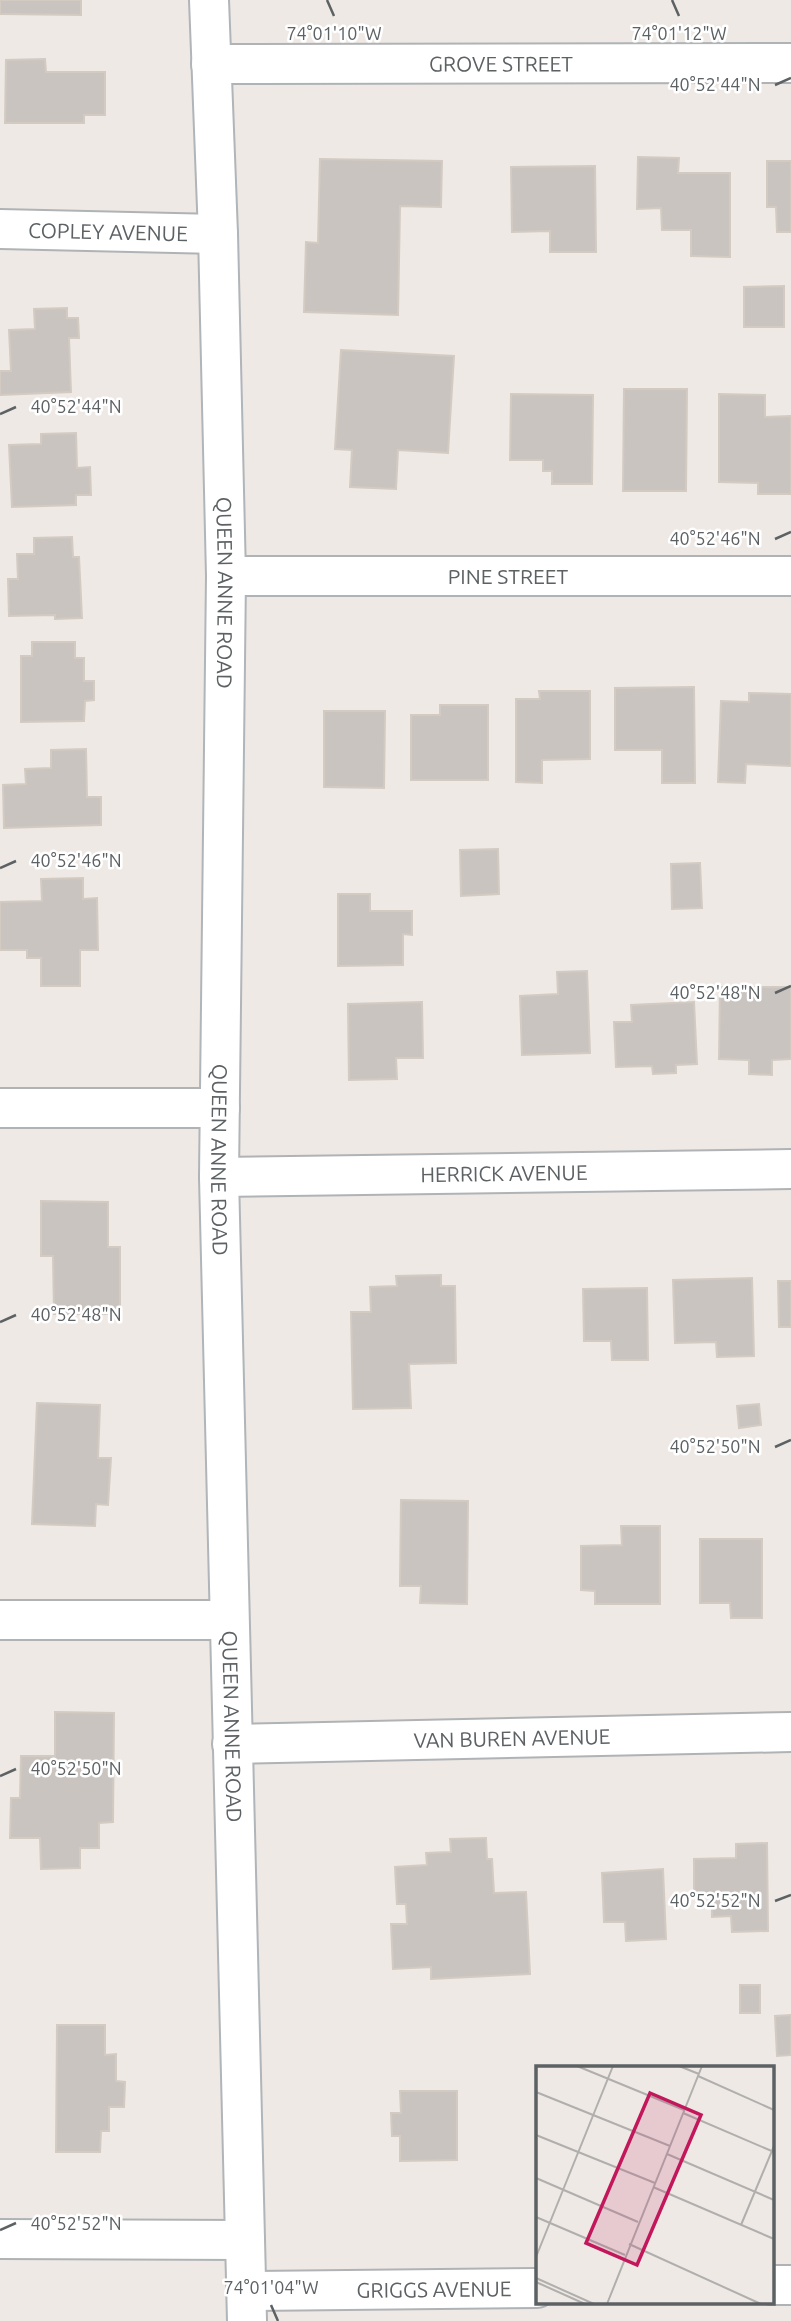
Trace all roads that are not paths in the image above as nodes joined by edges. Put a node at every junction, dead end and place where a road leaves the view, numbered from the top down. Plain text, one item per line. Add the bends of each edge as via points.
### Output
1 (209, 0) edge
2 (791, 63) edge
3 (211, 64) junction
4 (0, 229) edge
5 (218, 234) junction
6 (226, 576) junction
7 (791, 576) edge
8 (0, 1108) edge
9 (220, 1108) junction
10 (791, 1169) edge
11 (219, 1177) junction
12 (0, 1620) edge
13 (229, 1620) junction
14 (791, 1732) edge
15 (232, 1744) junction
16 (0, 2239) edge
17 (245, 2240) junction
18 (536, 2288) edge
19 (247, 2306) edge

1 - 3 street, QUEEN ANNE ROAD
2 - 3 street, GROVE STREET
3 - 5 street, QUEEN ANNE ROAD
4 - 5 street, COPLEY AVENUE
5 - 6 street, QUEEN ANNE ROAD
6 - 7 street, PINE STREET
6 - 9 street, QUEEN ANNE ROAD
8 - 9 street
9 - 11 street, QUEEN ANNE ROAD
10 - 11 street, HERRICK AVENUE
11 - 13 street, QUEEN ANNE ROAD
12 - 13 street
13 - 15 street, QUEEN ANNE ROAD
14 - 15 street, VAN BUREN AVENUE
15 - 17 street, QUEEN ANNE ROAD
16 - 17 street
17 - 19 street, QUEEN ANNE ROAD
18 - 19 street, GRIGGS AVENUE

